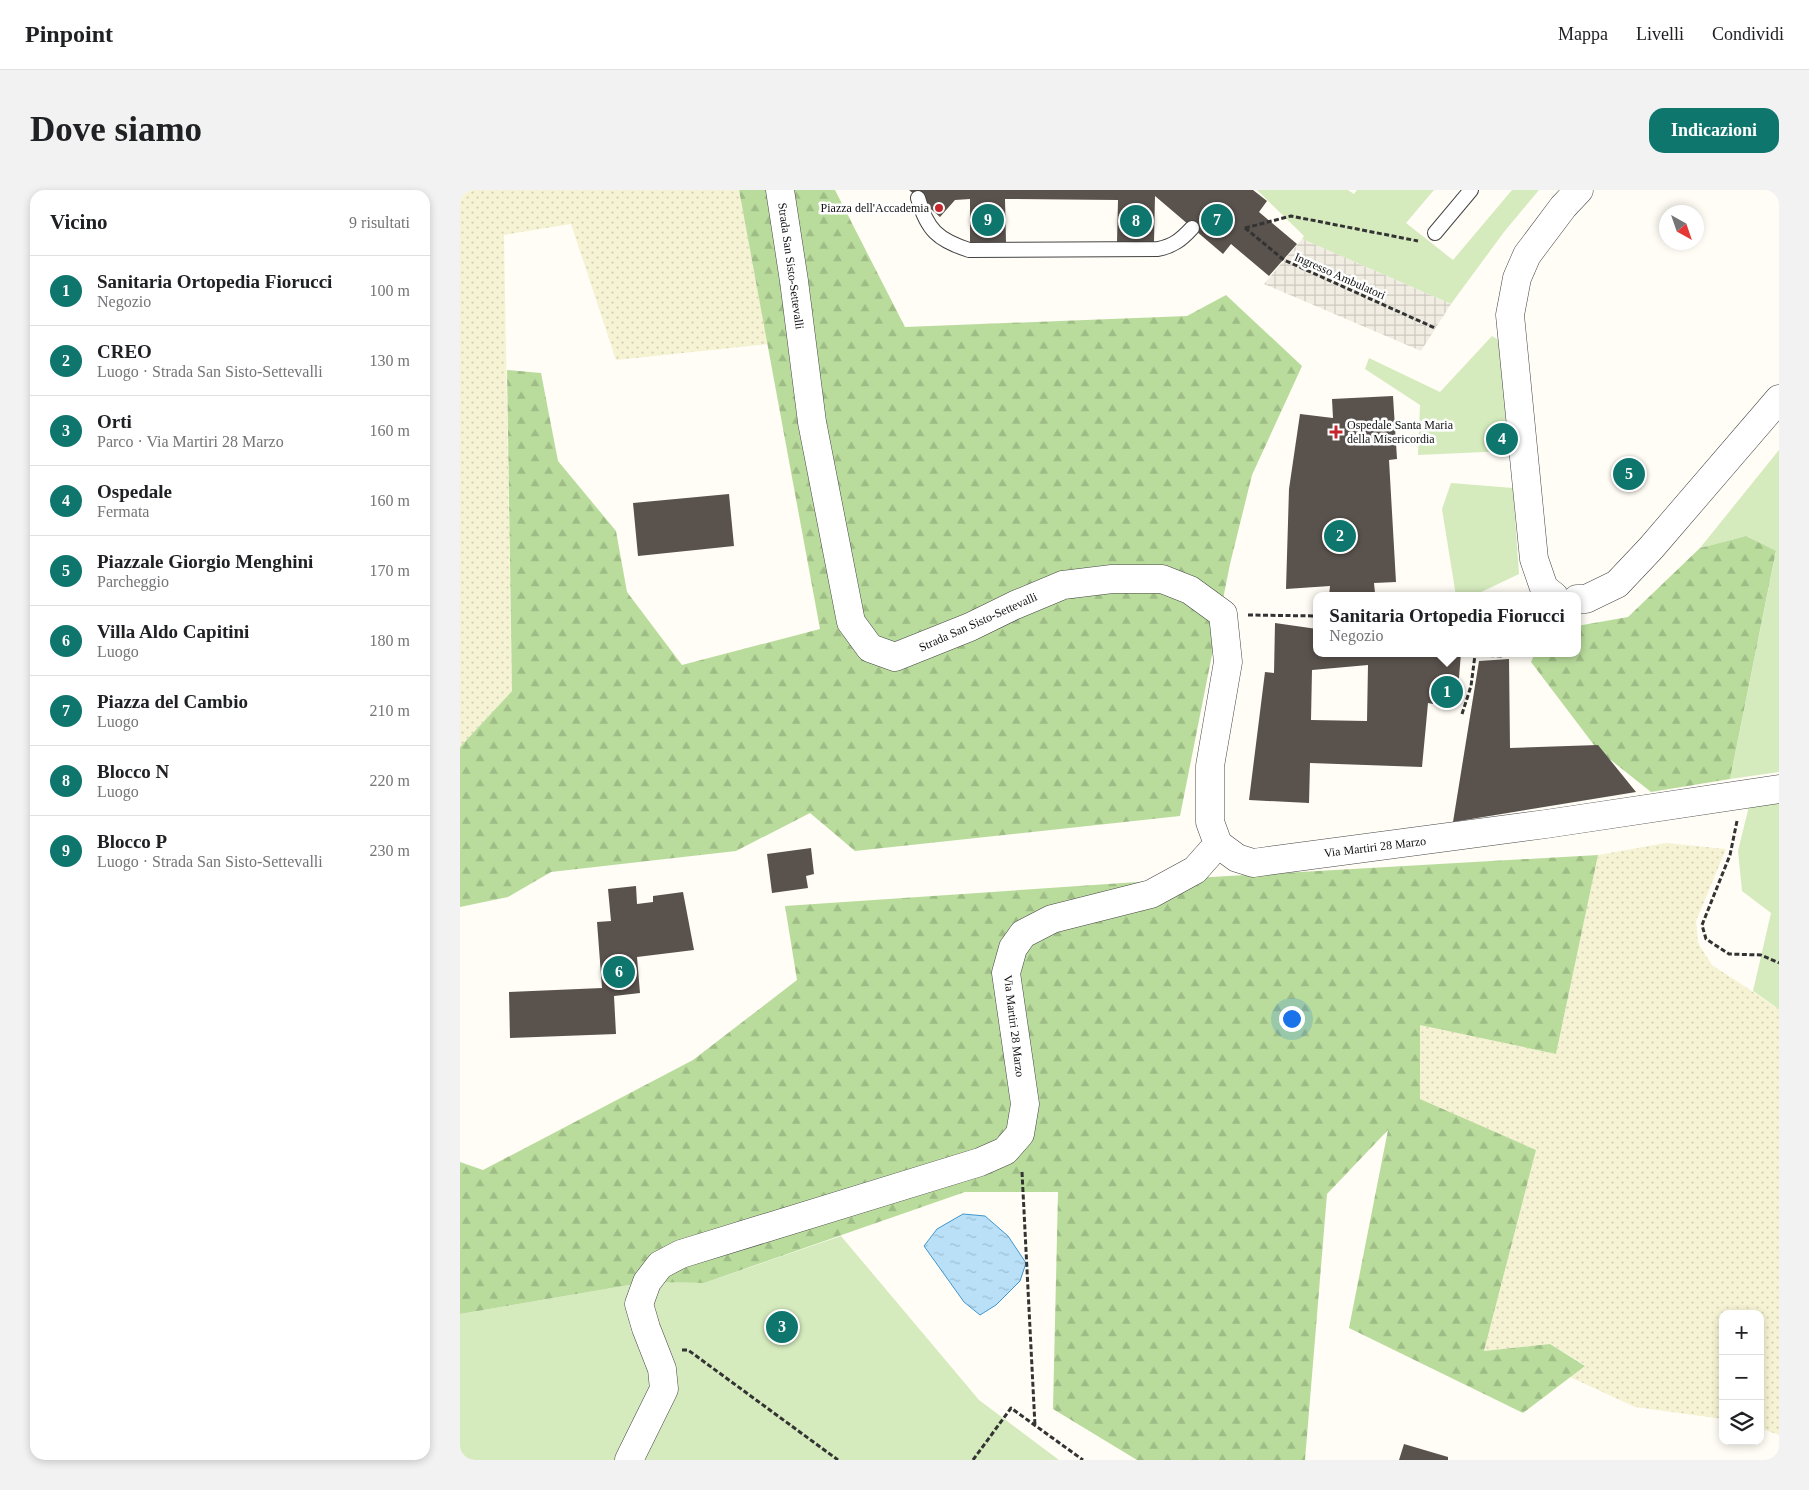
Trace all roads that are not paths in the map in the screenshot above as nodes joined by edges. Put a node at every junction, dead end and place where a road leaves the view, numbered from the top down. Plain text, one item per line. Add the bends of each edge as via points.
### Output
1 (780, 190) edge
2 (1471, 190) edge
3 (1579, 190) edge
4 (918, 198) dead end
5 (1192, 228) dead end
6 (1435, 232) road end
7 (1779, 398) edge
8 (1549, 592) edge
9 (1581, 599) edge
10 (1779, 789) edge
11 (1218, 844) junction
12 (629, 1460) edge

1 - 11 street, Strada San Sisto-Settevalli via 812,422 851,622 870,648 895,657 970,628 1015,604 1063,585 1112,579 1162,579 1190,590 1223,614 1228,662 1210,766 1210,822
2 - 6 lane
3 - 8 street via 1527,255 1517,278 1510,315 1534,559 1544,588
4 - 5 lane via 922,212 935,233 948,243 969,250 1158,249 1172,246
7 - 9 street via 1617,584
10 - 11 street, Via Martiri 28 Marzo via 1253,863 1237,858
11 - 12 street, Via Martiri 28 Marzo via 1195,870 1151,894 1052,920 1023,934 1013,948 1006,973 1024,1104 1020,1134 1005,1151 980,1162 681,1254 660,1265 647,1282 639,1304 662,1368 664,1389

